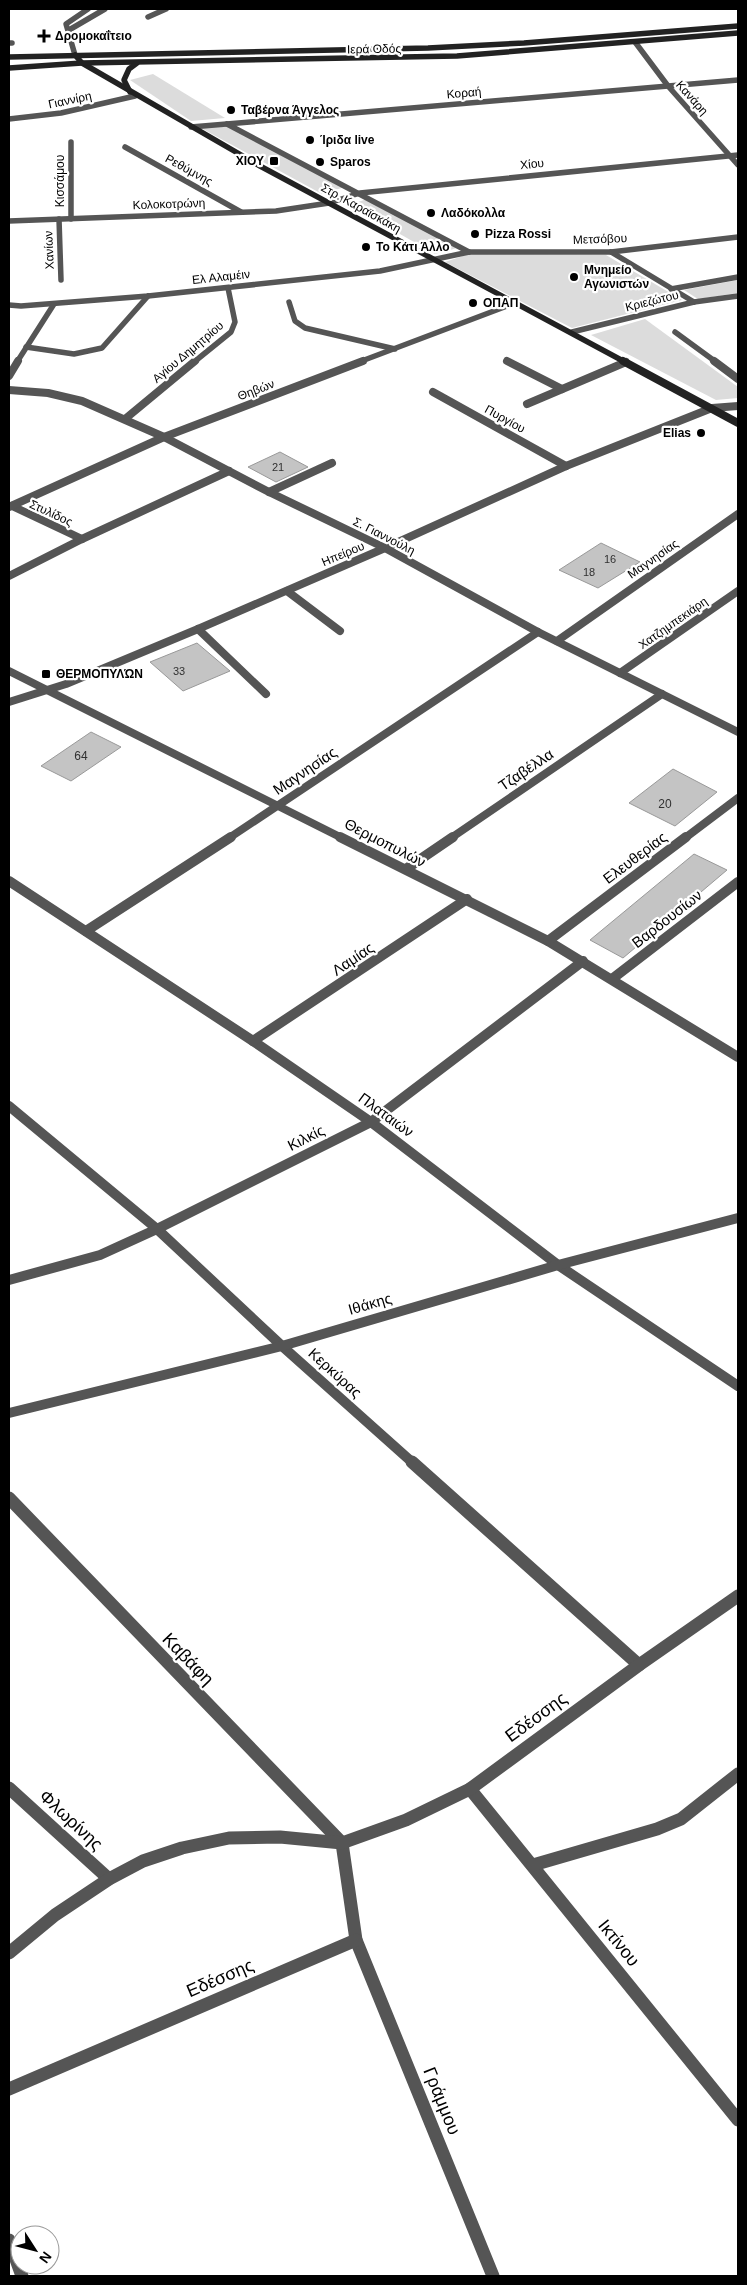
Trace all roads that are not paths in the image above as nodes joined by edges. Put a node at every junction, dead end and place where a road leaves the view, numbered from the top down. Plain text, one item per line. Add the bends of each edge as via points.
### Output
1 (88, 9) edge
2 (105, 9) edge
3 (166, 9) edge
4 (148, 18) dead end
5 (738, 26) edge
6 (69, 30) junction
7 (738, 33) edge
8 (635, 42) junction
9 (75, 55) junction
10 (9, 57) edge
11 (138, 63) junction
12 (82, 64) junction
13 (9, 68) edge
14 (738, 80) edge
15 (668, 86) junction
16 (135, 96) junction
17 (9, 119) edge
18 (227, 124) junction
19 (191, 127) junction
20 (70, 142) dead end
21 (125, 146) dead end
22 (738, 155) edge
23 (730, 156) junction
24 (738, 165) edge
25 (360, 193) junction
26 (329, 203) junction
27 (242, 212) junction
28 (59, 219) junction
29 (71, 219) junction
30 (9, 221) edge
31 (738, 238) edge
32 (469, 252) junction
33 (610, 252) junction
34 (434, 260) junction
35 (738, 277) edge
36 (61, 280) dead end
37 (228, 288) junction
38 (672, 289) junction
39 (148, 296) junction
40 (738, 296) edge
41 (289, 302) dead end
42 (694, 302) junction
43 (515, 303) junction
44 (54, 304) junction
45 (9, 305) edge
46 (572, 332) junction
47 (674, 332) dead end
48 (26, 347) junction
49 (395, 349) junction
50 (507, 361) dead end
51 (626, 362) junction
52 (9, 376) edge
53 (738, 379) edge
54 (562, 389) junction
55 (9, 390) edge
56 (433, 392) dead end
57 (528, 404) dead end
58 (738, 406) edge
59 (712, 408) junction
60 (125, 419) junction
61 (738, 423) edge
62 (164, 437) junction
63 (332, 463) dead end
64 (566, 466) junction
65 (229, 471) junction
66 (270, 492) junction
67 (10, 507) edge
68 (738, 514) edge
69 (82, 539) junction
70 (385, 548) junction
71 (9, 576) edge
72 (286, 591) junction
73 (738, 591) edge
74 (198, 629) junction
75 (340, 631) dead end
76 (538, 632) junction
77 (557, 641) junction
78 (9, 671) edge
79 (620, 673) junction
80 (48, 691) junction
81 (266, 694) dead end
82 (662, 694) junction
83 (9, 702) edge
84 (738, 732) edge
85 (738, 798) edge
86 (280, 805) junction
87 (406, 869) junction
88 (9, 881) edge
89 (738, 882) edge
90 (467, 899) junction
91 (86, 931) junction
92 (548, 941) junction
93 (584, 962) junction
94 (612, 978) junction
95 (253, 1041) junction
96 (738, 1057) edge
97 (9, 1106) edge
98 (371, 1122) junction
99 (738, 1218) edge
100 (157, 1229) junction
101 (558, 1265) junction
102 (9, 1280) edge
103 (282, 1346) junction
104 (738, 1386) edge
105 (9, 1412) edge
106 (9, 1498) edge
107 (738, 1596) edge
108 (639, 1665) junction
109 (738, 1774) edge
110 (9, 1788) edge
111 (470, 1789) junction
112 (342, 1843) junction
113 (533, 1865) junction
114 (109, 1879) junction
115 (356, 1940) junction
116 (9, 1953) edge
117 (9, 2090) edge
118 (738, 2120) edge
119 (9, 2240) edge
120 (22, 2276) edge
121 (492, 2276) edge

1 - 6 street via 66,24
2 - 6 street
3 - 4 street
5 - 9 main road, Ιερά Οδός via 428,48
6 - 9 street
7 - 8 main road, Ιερά Οδός
8 - 11 main road, Ιερά Οδός via 448,56
8 - 15 street, Κανάρη
9 - 10 main road, Ιερά Οδός
9 - 12 main road
11 - 12 main road, Ιερά Οδός
11 - 16 main road via 129,69 124,80 125,86
12 - 13 main road, Ιερά Οδός
12 - 16 main road, Στρ. Καραϊσκάκη
14 - 15 street, Κοραή
15 - 18 street, Κοραή
15 - 23 street, Κανάρη
16 - 17 street, Γιαννίρη via 61,113
16 - 19 main road, Στρ. Καραϊσκάκη
18 - 19 street, Κοραή
18 - 25 street
19 - 26 main road, Στρ. Καραϊσκάκη
20 - 29 street, Κισσάμου
21 - 27 street, Ρεθύμνης
22 - 23 street, Χίου
23 - 24 street, Κανάρη
23 - 25 street, Χίου
25 - 26 street, Χίου
25 - 32 street
26 - 27 street, Κολοκοτρώνη via 276,211
26 - 34 main road, Στρ. Καραϊσκάκη
27 - 29 street, Κολοκοτρώνη
28 - 29 street, Κολοκοτρώνη
28 - 30 street, Κολοκοτρώνη
28 - 36 street, Χανίων
31 - 33 street, Μετσόβου
32 - 33 street, Μετσόβου
32 - 34 street, Μετσόβου
33 - 38 street
34 - 37 street, Ελ Αλαμέιν via 380,271
34 - 43 main road, Στρ. Καραϊσκάκη
35 - 38 street
37 - 39 street, Ελ Αλαμέιν
37 - 60 street, Αγίου Δημητρίου via 235,322 231,332
38 - 42 street
39 - 44 street, Ελ Αλαμέιν
39 - 48 street via 102,348 78,354
40 - 42 street, Κριεζώτου
41 - 49 street via 295,321 305,328
42 - 46 street, Κριεζώτου
43 - 46 main road, Στρ. Καραϊσκάκη
43 - 49 street, Θηβών
44 - 45 street, Ελ Αλαμέιν
44 - 48 street
46 - 51 main road, Στρ. Καραϊσκάκη
47 - 53 street
48 - 52 street
49 - 62 street, Θηβών
50 - 54 street
51 - 54 street
51 - 59 main road, Στρ. Καραϊσκάκη
54 - 57 street
55 - 60 street, Σ. Γιαννούλη via 48,393 82,401
56 - 64 street, Πυργίου
58 - 59 street, Ηπείρου
59 - 61 main road, Στρ. Καραϊσκάκη
59 - 64 street, Ηπείρου
60 - 62 street, Σ. Γιαννούλη
62 - 65 street, Σ. Γιαννούλη
62 - 67 street, Θηβών
63 - 66 street
64 - 70 street, Ηπείρου
65 - 66 street, Σ. Γιαννούλη
65 - 69 street
66 - 70 street, Σ. Γιαννούλη
67 - 69 street, Στυλίδος
68 - 77 street, Μαγνησίας
69 - 71 street
70 - 72 street, Ηπείρου
70 - 76 street, Σ. Γιαννούλη
72 - 74 street, Ηπείρου
72 - 75 street
73 - 79 street, Χατζημπεκιάρη
74 - 80 street, Ηπείρου
74 - 81 street
76 - 77 street, Σ. Γιαννούλη
76 - 86 street, Μαγνησίας
77 - 79 street, Σ. Γιαννούλη
78 - 80 street, Θερμοπυλών
79 - 82 street, Σ. Γιαννούλη
80 - 83 street, Ηπείρου
80 - 86 street, Θερμοπυλών
82 - 84 street, Σ. Γιαννούλη
82 - 87 street, Τζαβέλλα
85 - 92 street, Ελευθερίας
86 - 87 street, Θερμοπυλών
86 - 91 street, Μαγνησίας
87 - 90 street, Θερμοπυλών
88 - 91 street, Πλαταιών
89 - 94 street, Βαρδουσίων
90 - 92 street, Θερμοπυλών
90 - 95 street, Λαμίας
91 - 95 street, Πλαταιών
92 - 93 street, Θερμοπυλών
93 - 94 street, Θερμοπυλών
93 - 98 street, Κιλκίς
94 - 96 street, Θερμοπυλών
95 - 98 street, Πλαταιών
97 - 100 street, Κερκύρας
98 - 100 street, Κιλκίς
98 - 101 street, Πλαταιών
99 - 101 street, Ιθάκης
100 - 102 street, Κιλκίς via 100,1255
100 - 103 street, Κερκύρας
101 - 103 street, Ιθάκης
101 - 104 street, Πλαταιών
103 - 105 street, Ιθάκης
103 - 108 street, Κερκύρας
106 - 112 street, Καβάφη
107 - 108 street, Εδέσσης
108 - 111 street, Εδέσσης
109 - 113 street via 681,1819
110 - 114 street, Φλωρίνης
111 - 112 street, Εδέσσης via 406,1820
111 - 113 street, Ικτίνου
112 - 114 street, Εδέσσης via 280,1837 229,1838 143,1861
112 - 115 street
113 - 118 street, Ικτίνου
114 - 116 street, Εδέσσης via 55,1915
115 - 117 street, Εδέσσης
115 - 121 street, Γράμμου
119 - 120 street

